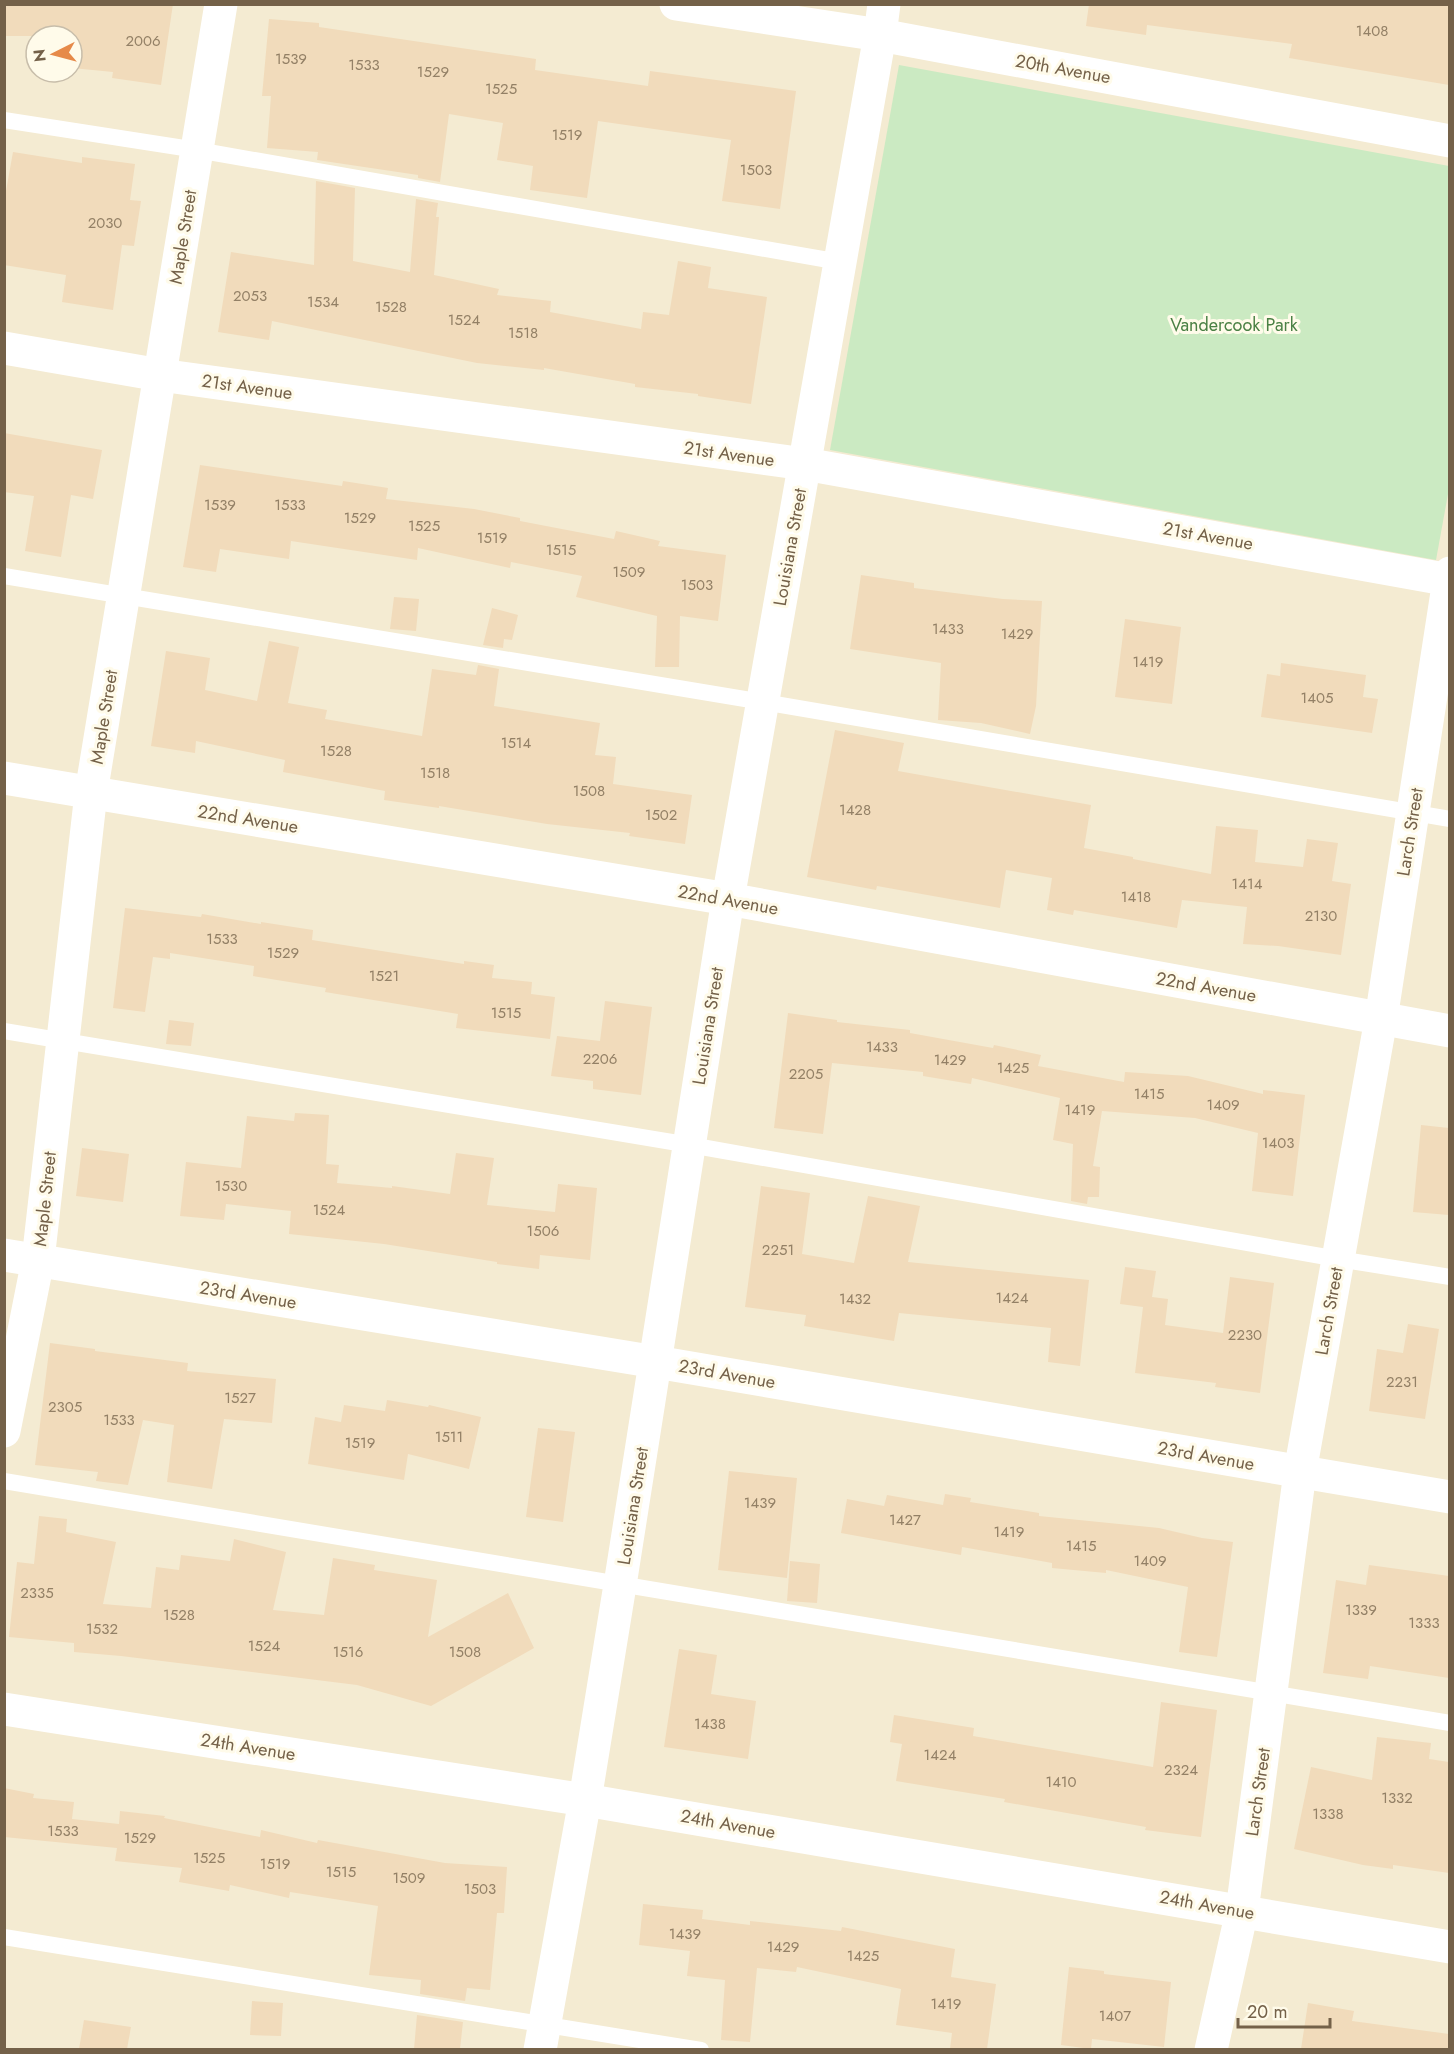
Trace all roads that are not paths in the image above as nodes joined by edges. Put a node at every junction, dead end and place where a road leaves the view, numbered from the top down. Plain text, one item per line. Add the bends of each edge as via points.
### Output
1 (221, 4) edge
2 (676, 4) edge
3 (882, 20) edge
4 (4, 120) edge
5 (1449, 141) edge
6 (197, 150) junction
7 (840, 262) junction
8 (4, 348) edge
9 (160, 375) junction
10 (805, 464) junction
11 (4, 576) edge
12 (1449, 577) edge
13 (124, 596) junction
14 (763, 702) junction
15 (4, 778) edge
16 (92, 793) junction
17 (1413, 813) junction
18 (1449, 819) edge
19 (728, 899) junction
20 (1381, 1019) junction
21 (1449, 1030) edge
22 (4, 1031) edge
23 (63, 1041) junction
24 (690, 1145) junction
25 (4, 1255) edge
26 (1338, 1259) junction
27 (38, 1260) junction
28 (1449, 1277) edge
29 (656, 1362) junction
30 (4, 1431) edge
31 (1300, 1472) junction
32 (4, 1481) edge
33 (1449, 1497) edge
34 (620, 1585) junction
35 (1271, 1693) junction
36 (4, 1709) edge
37 (1449, 1723) edge
38 (585, 1800) junction
39 (1242, 1911) junction
40 (4, 1937) edge
41 (1449, 1947) edge
42 (543, 2036) edge
43 (702, 2049) edge
44 (1211, 2049) edge

1 - 6 street, Maple Street
2 - 3 street, 20th Avenue
3 - 5 street, 20th Avenue
3 - 7 street, Louisiana Street
4 - 6 lane
6 - 7 lane
6 - 9 street, Maple Street
7 - 10 street, Louisiana Street
8 - 9 street, 21st Avenue
9 - 10 street, 21st Avenue
9 - 13 street, Maple Street
10 - 12 street, 21st Avenue
10 - 14 street, Louisiana Street
11 - 13 lane
12 - 17 street, Larch Street
13 - 14 lane
13 - 16 street, Maple Street
14 - 17 lane
14 - 19 street, Louisiana Street
15 - 16 street, 22nd Avenue
16 - 19 street, 22nd Avenue
16 - 23 street, Maple Street
17 - 18 lane
17 - 20 street, Larch Street
19 - 20 street, 22nd Avenue
19 - 24 street, Louisiana Street
20 - 21 street, 22nd Avenue
20 - 26 street, Larch Street
22 - 23 lane
23 - 24 lane
23 - 27 street, Maple Street
24 - 26 lane
24 - 29 street, Louisiana Street
25 - 27 street, 23rd Avenue
26 - 28 lane
26 - 31 street, Larch Street
27 - 29 street, 23rd Avenue
27 - 30 street, Maple Street
29 - 31 street, 23rd Avenue
29 - 34 street, Louisiana Street
31 - 33 street, 23rd Avenue
31 - 35 street, Larch Street
32 - 34 lane
34 - 35 lane
34 - 38 street, Louisiana Street
35 - 37 lane
35 - 39 street, Larch Street
36 - 38 street, 24th Avenue
38 - 39 street, 24th Avenue
38 - 42 street, Louisiana Street
39 - 41 street, 24th Avenue
39 - 44 street, Larch Street
40 - 42 lane
42 - 43 lane

